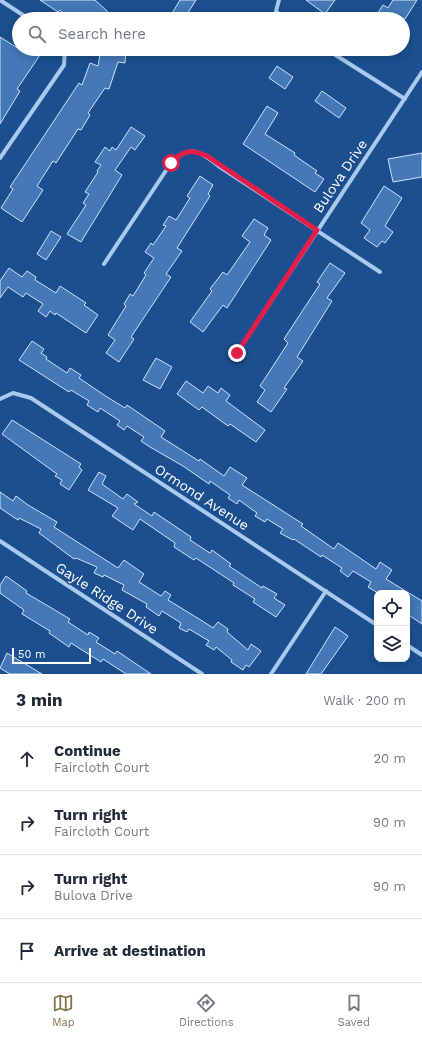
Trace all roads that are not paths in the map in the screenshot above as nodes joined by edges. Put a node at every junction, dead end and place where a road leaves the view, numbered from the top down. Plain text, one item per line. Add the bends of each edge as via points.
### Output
1 (0, 0) edge
2 (279, 0) edge
3 (18, 12) edge
4 (278, 12) edge
5 (65, 56) edge
6 (337, 56) edge
7 (422, 72) edge
8 (404, 99) junction
9 (0, 158) edge
10 (317, 230) junction
11 (104, 264) dead end
12 (380, 272) dead end
13 (237, 353) dead end
14 (0, 399) edge
15 (0, 541) edge
16 (326, 591) junction
17 (374, 623) edge
18 (410, 647) edge
19 (422, 655) edge
20 (202, 674) edge
21 (271, 674) edge

1 - 3 street
2 - 4 street
5 - 9 street via 64,65
6 - 8 street
7 - 8 street, Bulova Drive
8 - 10 street, Bulova Drive
10 - 11 street via 207,156 196,151 185,151 171,163
10 - 12 street
10 - 13 street, Bulova Drive
14 - 16 street, Ormond Avenue via 13,393 32,398
15 - 20 street, Gayle Ridge Drive
16 - 17 street, Ormond Avenue
16 - 21 street
18 - 19 street

